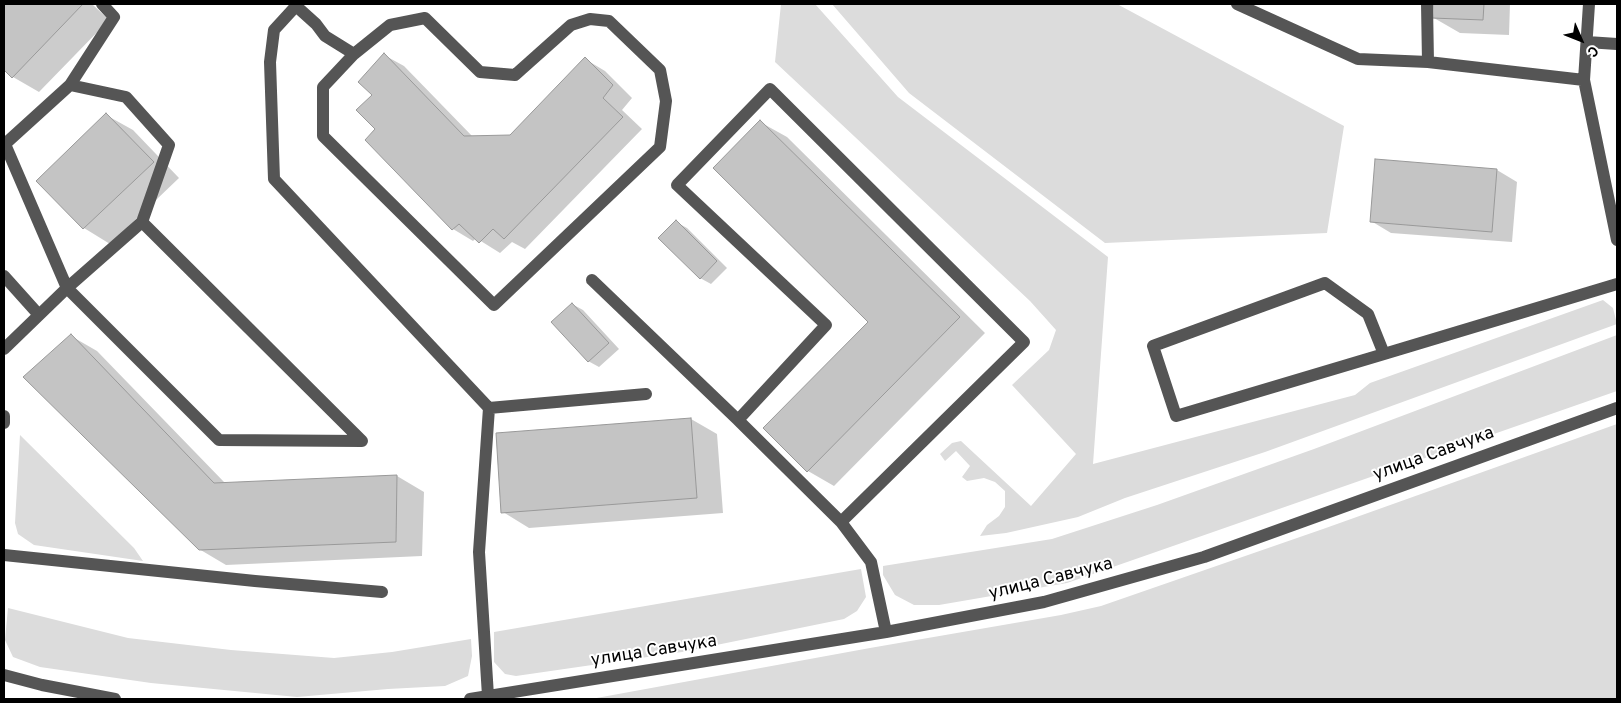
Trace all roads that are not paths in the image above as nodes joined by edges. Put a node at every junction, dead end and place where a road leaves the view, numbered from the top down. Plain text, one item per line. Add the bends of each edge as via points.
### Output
1 (102, 4) edge
2 (1237, 4) edge
3 (1427, 4) edge
4 (1589, 4) edge
5 (1587, 42) junction
6 (1617, 44) edge
7 (354, 54) junction
8 (1428, 62) junction
9 (1584, 80) junction
10 (70, 84) junction
11 (4, 143) edge
12 (1613, 198) edge
13 (142, 222) junction
14 (1617, 240) edge
15 (4, 276) edge
16 (592, 280) dead end
17 (1617, 284) edge
18 (68, 288) junction
19 (39, 315) junction
20 (4, 349) edge
21 (1384, 354) junction
22 (646, 394) dead end
23 (488, 408) junction
24 (1617, 408) edge
25 (4, 417) edge
26 (738, 420) junction
27 (4, 423) edge
28 (841, 522) junction
29 (4, 555) edge
30 (382, 592) dead end
31 (886, 632) junction
32 (4, 675) edge
33 (488, 696) junction
34 (115, 699) edge
35 (470, 699) edge

1 - 10 street via 114,18
2 - 8 street via 1358,59
3 - 8 street
4 - 5 street
5 - 6 street
5 - 9 street
7 - 7 street via 390,25 425,18 480,72 515,76 570,25 590,19 609,21 660,70 666,101 660,147 494,305 323,136 323,87
7 - 23 street via 325,36 296,6 274,30 270,62 274,179
8 - 9 street
9 - 12 street
10 - 11 street
10 - 13 street via 126,97 169,145
11 - 18 street
12 - 14 street
13 - 18 street
13 - 18 street via 362,441 219,440
15 - 19 street
16 - 26 street
17 - 21 street
18 - 19 street
19 - 20 street
21 - 21 street via 1176,416 1153,346 1325,283 1368,314
22 - 23 street
23 - 33 street via 479,552
24 - 31 street, улица Савчука via 1204,557 1044,602
25 - 27 street
26 - 28 street
26 - 28 street via 826,325 677,185 770,89 1024,342
28 - 31 street via 871,562
29 - 30 street
31 - 33 street, улица Савчука
32 - 34 street
33 - 35 street, улица Савчука

